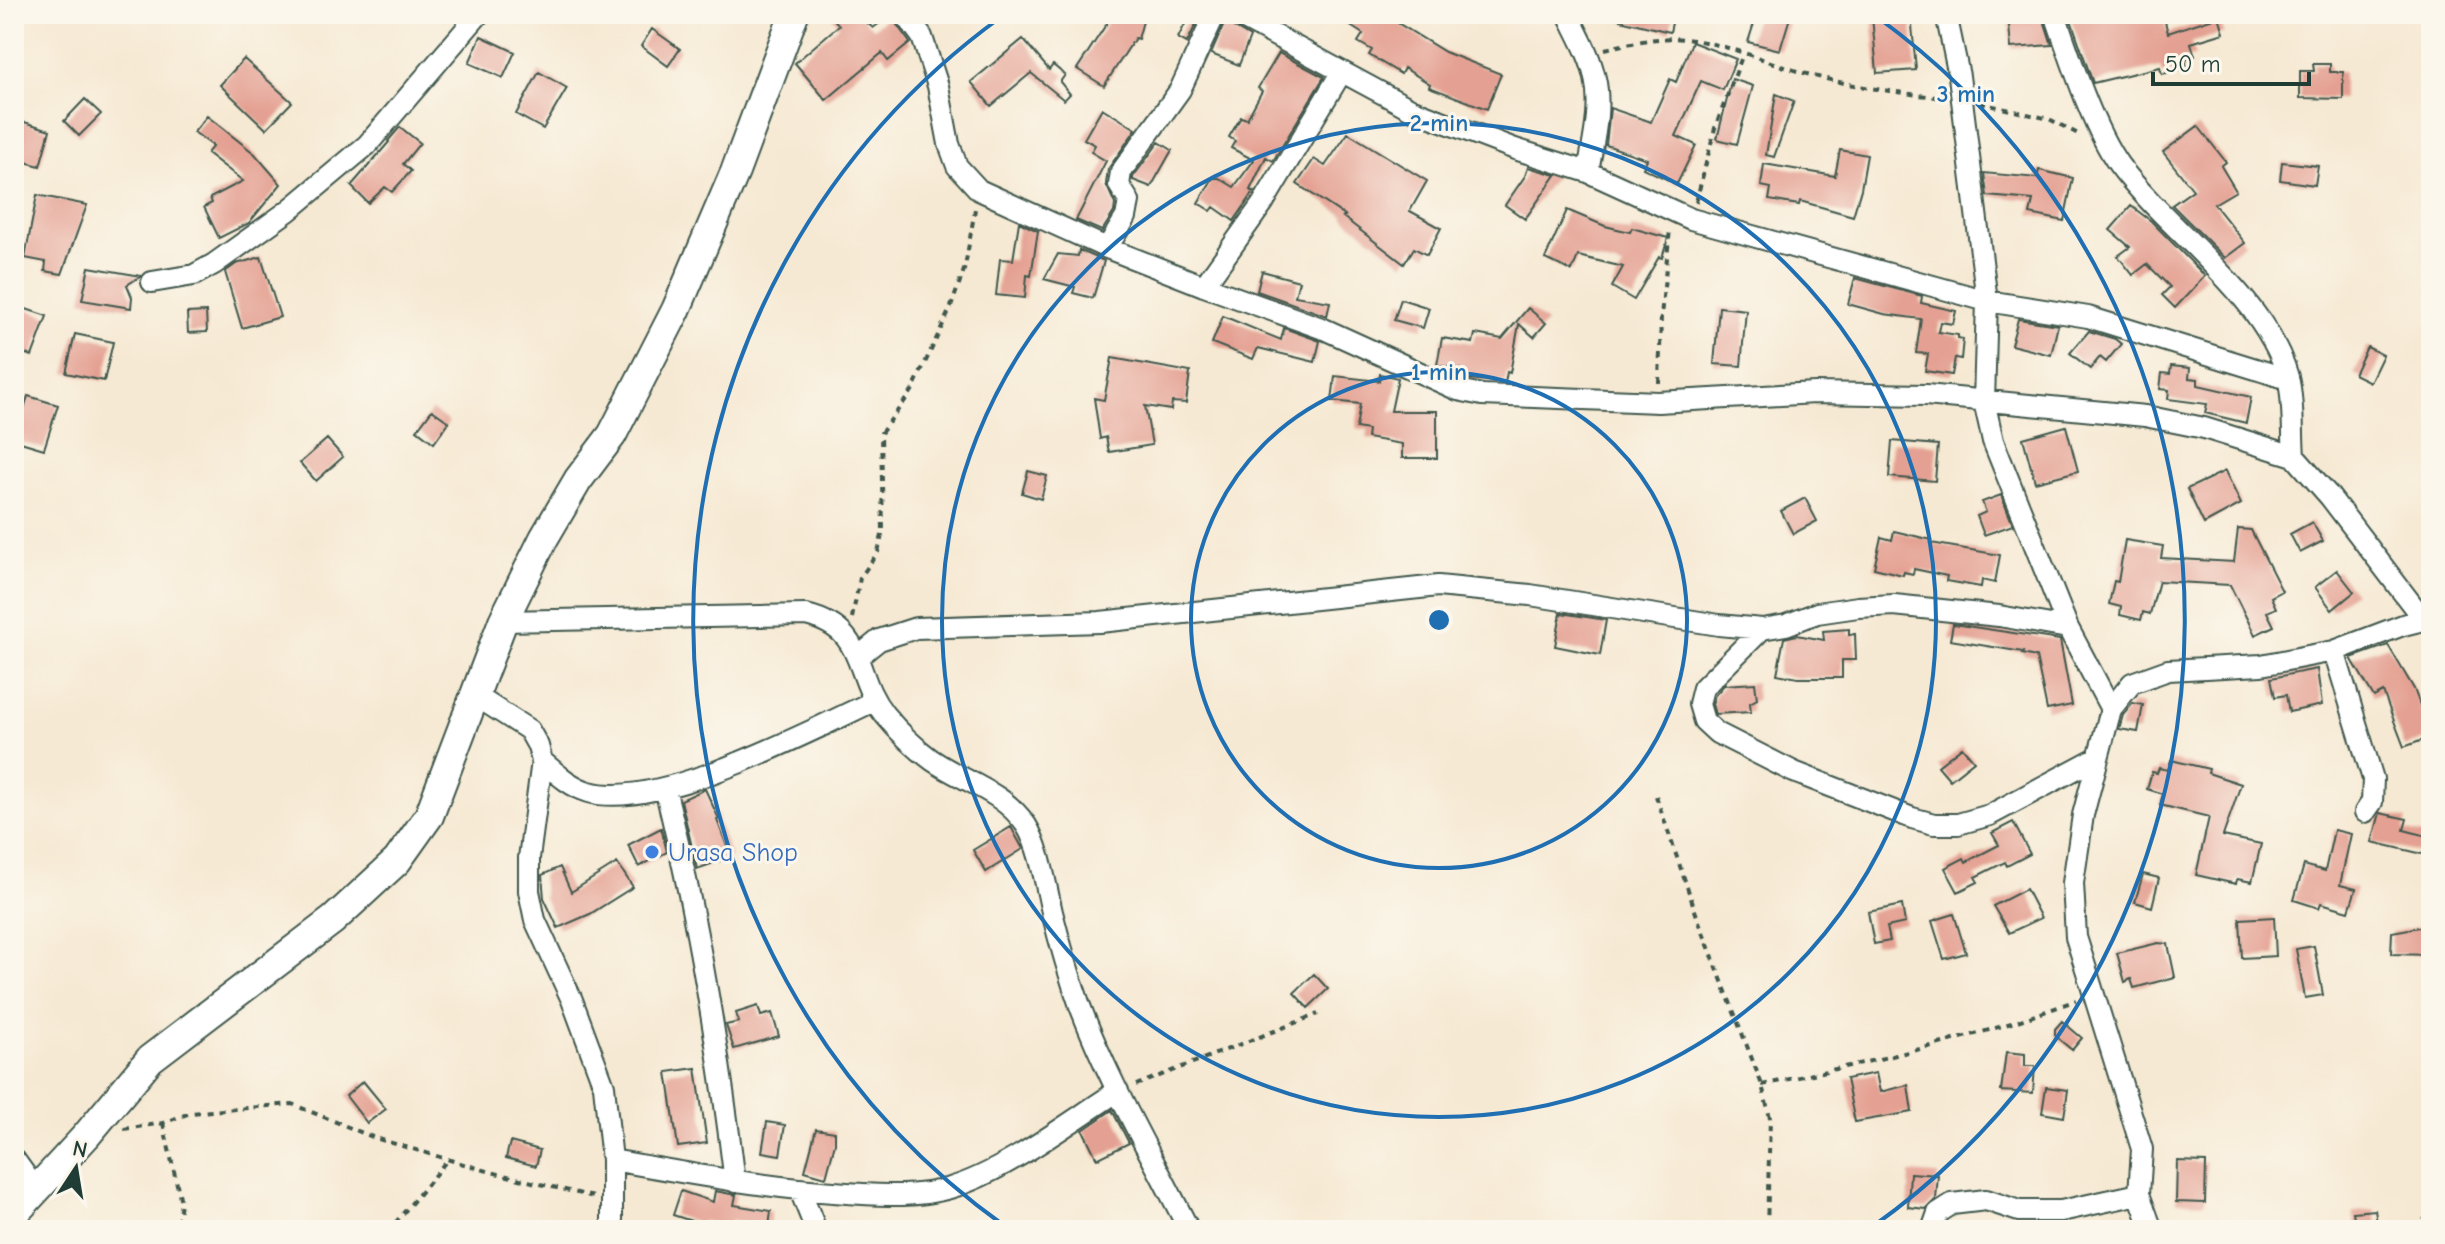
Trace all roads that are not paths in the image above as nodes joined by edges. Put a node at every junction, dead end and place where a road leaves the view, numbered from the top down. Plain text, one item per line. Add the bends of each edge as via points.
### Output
1 (479, 14) edge
2 (794, 14) edge
3 (905, 14) edge
4 (1215, 14) edge
5 (1235, 14) edge
6 (1568, 14) edge
7 (1946, 14) edge
8 (2055, 14) edge
9 (1341, 73) junction
10 (1588, 172) junction
11 (1107, 248) junction
12 (152, 282) dead end
13 (1204, 286) junction
14 (1987, 301) junction
15 (2288, 379) junction
16 (1984, 401) junction
17 (2294, 456) junction
18 (2427, 618) edge
19 (503, 621) junction
20 (2068, 628) junction
21 (1762, 629) junction
22 (853, 649) junction
23 (2334, 651) junction
24 (473, 694) junction
25 (874, 701) junction
26 (2111, 709) junction
27 (2098, 757) junction
28 (542, 761) junction
29 (665, 788) junction
30 (2365, 812) dead end
31 (1118, 1091) junction
32 (14, 1159) edge
33 (612, 1160) junction
34 (735, 1182) junction
35 (800, 1190) junction
36 (37, 1191) junction
37 (2139, 1194) junction
38 (14, 1214) edge
39 (612, 1230) edge
40 (816, 1230) edge
41 (1189, 1230) edge
42 (1932, 1230) edge
43 (2152, 1230) edge

1 - 12 street via 367,145 288,211 194,275
2 - 19 street via 676,310 612,435 578,480
3 - 11 street via 922,37 957,166 979,190
4 - 11 street via 1180,90 1121,172 1119,185 1129,201 1126,217
5 - 9 street
6 - 10 street via 1587,52 1597,93
7 - 14 street via 1959,76
8 - 15 street via 2118,164 2248,305 2272,336
9 - 10 street via 1413,110
9 - 13 street via 1263,203
10 - 14 street via 1682,215
11 - 13 street
13 - 16 street via 1324,329 1458,390 1482,395 1658,402 1815,393
14 - 15 street via 2088,317
14 - 16 street
15 - 17 street
16 - 17 street via 2145,416
16 - 20 street via 2012,493
17 - 18 street
18 - 23 street
19 - 22 street via 806,615 837,627
19 - 24 street
20 - 21 street via 1894,605 1817,613
20 - 26 street
21 - 22 street via 1438,586 1100,622 916,628
21 - 27 street via 1703,688 1699,704 1704,721 1717,733 1794,772 1912,818 1958,824 1990,815
22 - 25 street
23 - 26 street via 2261,665 2168,670 2132,683
23 - 30 street via 2373,779 2372,802
24 - 28 street via 529,730
24 - 36 street via 429,816 397,861 333,920 150,1059
25 - 29 street via 752,757
25 - 31 street via 933,761 1009,805 1027,827 1081,1009
26 - 27 street
27 - 37 street via 2073,883 2076,937 2142,1149
28 - 29 street via 587,791 618,796
28 - 33 street via 529,891 535,920 604,1086
29 - 34 street via 686,873
31 - 35 street via 998,1167 950,1188 901,1196
31 - 41 street
32 - 36 street
33 - 34 street
33 - 39 street
34 - 35 street
35 - 40 street
36 - 38 street
37 - 42 street via 2061,1211 2019,1211 1986,1200 1952,1204 1938,1213
37 - 43 street

